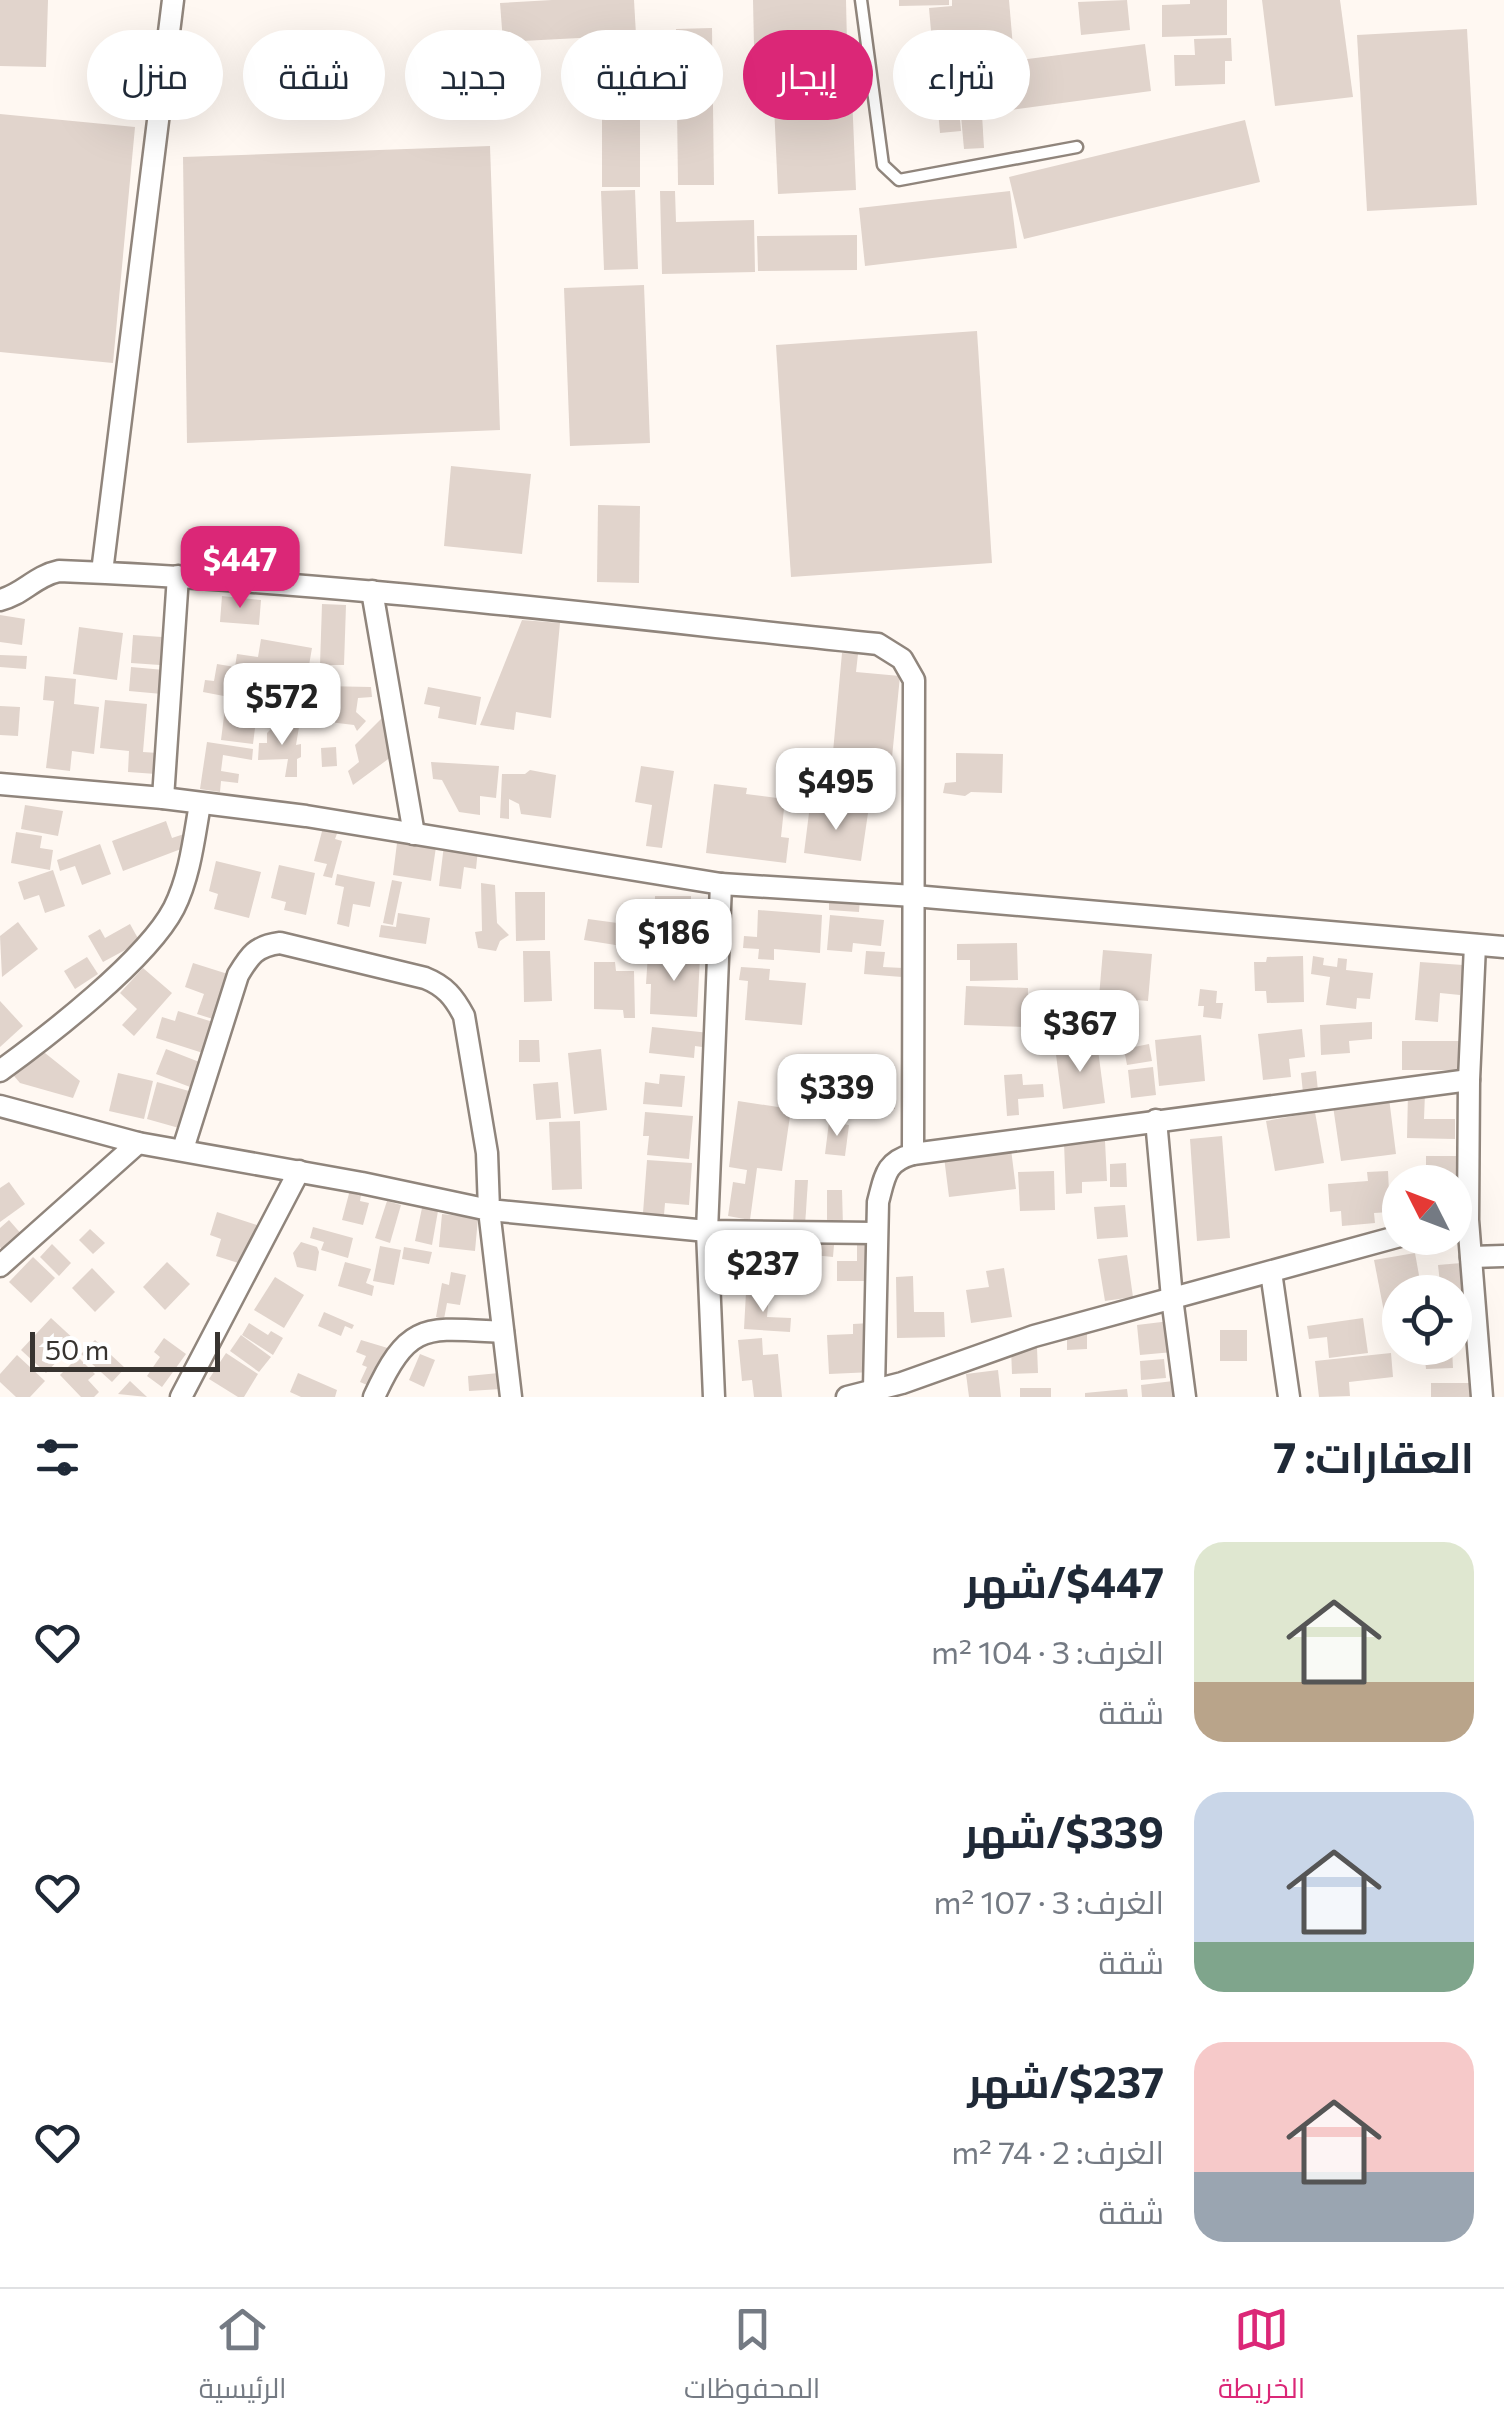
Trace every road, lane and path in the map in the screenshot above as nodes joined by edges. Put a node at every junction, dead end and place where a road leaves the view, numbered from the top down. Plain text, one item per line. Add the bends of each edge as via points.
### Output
1 (173, 0) edge
2 (861, 0) edge
3 (1077, 146) dead end
4 (102, 572) junction
5 (178, 576) junction
6 (372, 592) junction
7 (0, 600) edge
8 (0, 784) edge
9 (163, 798) junction
10 (200, 804) junction
11 (414, 834) junction
12 (721, 884) junction
13 (914, 896) junction
14 (1475, 945) junction
15 (1504, 947) edge
16 (0, 1071) edge
17 (1469, 1080) junction
18 (0, 1106) edge
19 (1156, 1120) junction
20 (138, 1143) junction
21 (183, 1149) junction
22 (913, 1154) junction
23 (1464, 1165) edge
24 (299, 1170) junction
25 (489, 1210) junction
26 (708, 1231) junction
27 (876, 1233) junction
28 (1382, 1241) edge
29 (1470, 1255) edge
30 (1504, 1256) edge
31 (1471, 1258) junction
32 (0, 1266) edge
33 (1270, 1272) junction
34 (1172, 1298) junction
35 (503, 1332) junction
36 (874, 1389) junction
37 (904, 1390) edge
38 (181, 1397) edge
39 (374, 1397) edge
40 (511, 1397) edge
41 (714, 1397) edge
42 (846, 1397) edge
43 (1185, 1397) edge
44 (1288, 1397) edge
45 (1482, 1397) edge

1 - 4 street
2 - 3 lane via 890,174 900,180
4 - 5 street
4 - 7 street via 43,574
5 - 6 street
5 - 9 street
6 - 11 street
6 - 13 street via 890,650 914,680
8 - 9 street
9 - 10 street
10 - 11 street
10 - 16 street via 181,891 161,929 91,998
11 - 12 street
12 - 13 street
12 - 26 street
13 - 14 street
13 - 22 street
14 - 15 street
14 - 17 street
17 - 19 street
17 - 23 street
18 - 20 street
19 - 22 street
19 - 34 street
20 - 21 street
20 - 32 street
21 - 24 street
21 - 25 street via 238,975 261,945 280,942 425,978 455,1000 464,1016 484,1130
22 - 27 street via 896,1159 886,1175
24 - 25 street
24 - 38 street
25 - 26 street
25 - 35 street
26 - 27 street
26 - 41 street
27 - 36 street
28 - 33 street
29 - 31 street
30 - 31 street
31 - 45 street
33 - 34 street
33 - 44 street
34 - 37 street via 1034,1336
34 - 43 street
35 - 39 street via 417,1334 387,1368
35 - 40 street
36 - 37 street
36 - 42 street

